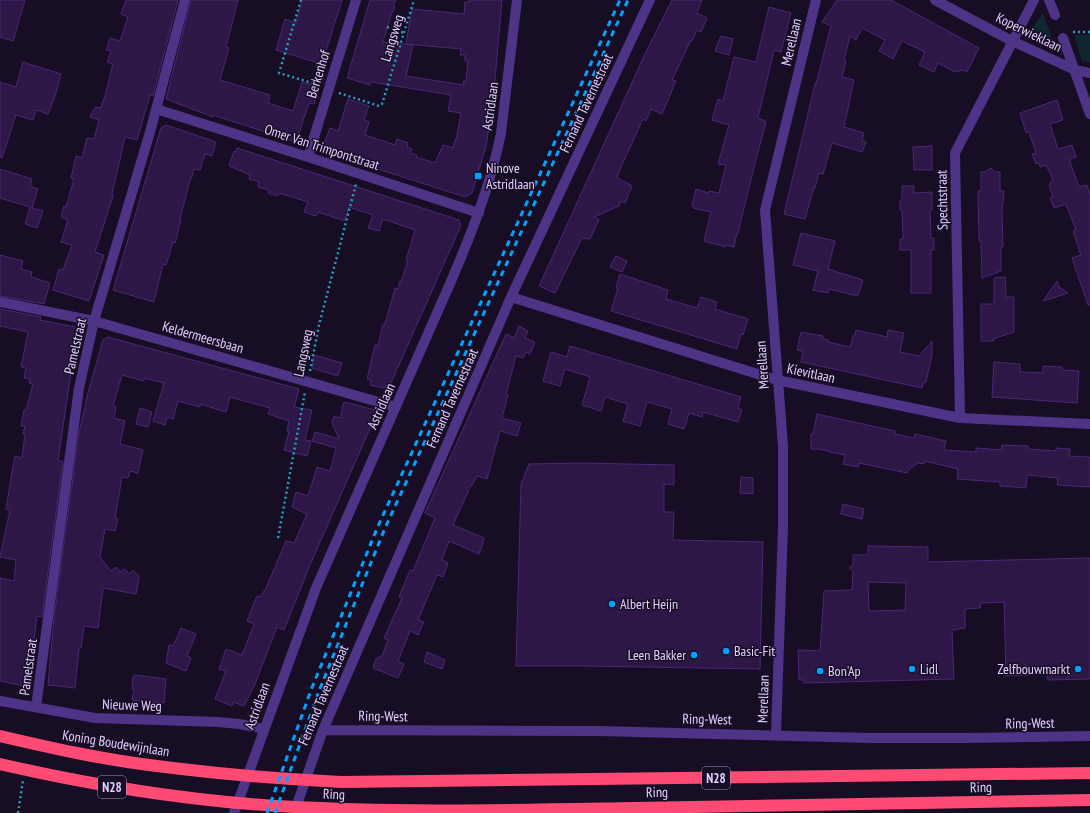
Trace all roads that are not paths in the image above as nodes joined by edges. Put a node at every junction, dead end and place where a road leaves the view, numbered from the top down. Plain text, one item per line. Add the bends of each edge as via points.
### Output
1 (185, 0) edge
2 (356, 0) edge
3 (517, 0) edge
4 (650, 0) edge
5 (816, 0) edge
6 (936, 0) edge
7 (1034, 0) edge
8 (1049, 0) edge
9 (1054, 15) dead end
10 (1066, 35) road end
11 (1012, 41) junction
12 (1075, 70) junction
13 (1090, 74) edge
14 (156, 110) junction
15 (1090, 114) edge
16 (308, 157) junction
17 (479, 213) junction
18 (511, 297) junction
19 (0, 302) edge
20 (94, 321) junction
21 (777, 380) junction
22 (396, 407) junction
23 (960, 418) junction
24 (1090, 424) edge
25 (0, 701) edge
26 (36, 707) junction
27 (264, 729) junction
28 (323, 730) junction
29 (776, 734) junction
30 (0, 736) edge
31 (1090, 736) edge
32 (0, 764) edge
33 (1090, 773) edge
34 (229, 774) joint
35 (1090, 800) edge
36 (234, 813) edge
37 (294, 813) edge

1 - 14 street, Pamelstraat
2 - 16 street, Berkenhof
3 - 17 street, Astridlaan via 501,133
4 - 18 street, Fernand Tavernestraat
5 - 21 street, Merellaan via 765,210
6 - 11 street, Koperwieklaan
7 - 11 street, Spechtstraat
8 - 9 street
10 - 12 street
11 - 12 street, Koperwieklaan
11 - 23 street, Spechtstraat via 955,153
12 - 13 street, Koperwieklaan
12 - 15 street
14 - 16 street, Omer Van Trimpontstraat
14 - 20 street, Pamelstraat
16 - 17 street, Omer Van Trimpontstraat
17 - 22 street, Astridlaan
18 - 21 street, Kievitlaan
18 - 28 street, Fernand Tavernestraat
19 - 20 street, Keldermeersbaan
20 - 22 street, Keldermeersbaan
20 - 26 street, Pamelstraat via 79,388
21 - 23 street, Kievitlaan
21 - 29 street, Merellaan via 783,446 783,526
22 - 27 street, Astridlaan via 316,588
23 - 24 street, Kievitlaan
25 - 26 street, Nieuwe Weg
26 - 27 street, Nieuwe Weg via 95,718 218,722
27 - 36 street, Astridlaan
28 - 29 street, Ring-West via 598,730
28 - 37 street, Fernand Tavernestraat
29 - 31 street, Ring-West via 878,738
30 - 34 highway, Koning Boudewijnlaan / N28 via 104,758
32 - 35 highway, Ring / N28 via 97,784 225,802 339,809 455,811
33 - 34 highway, Ring / N28 via 357,782

